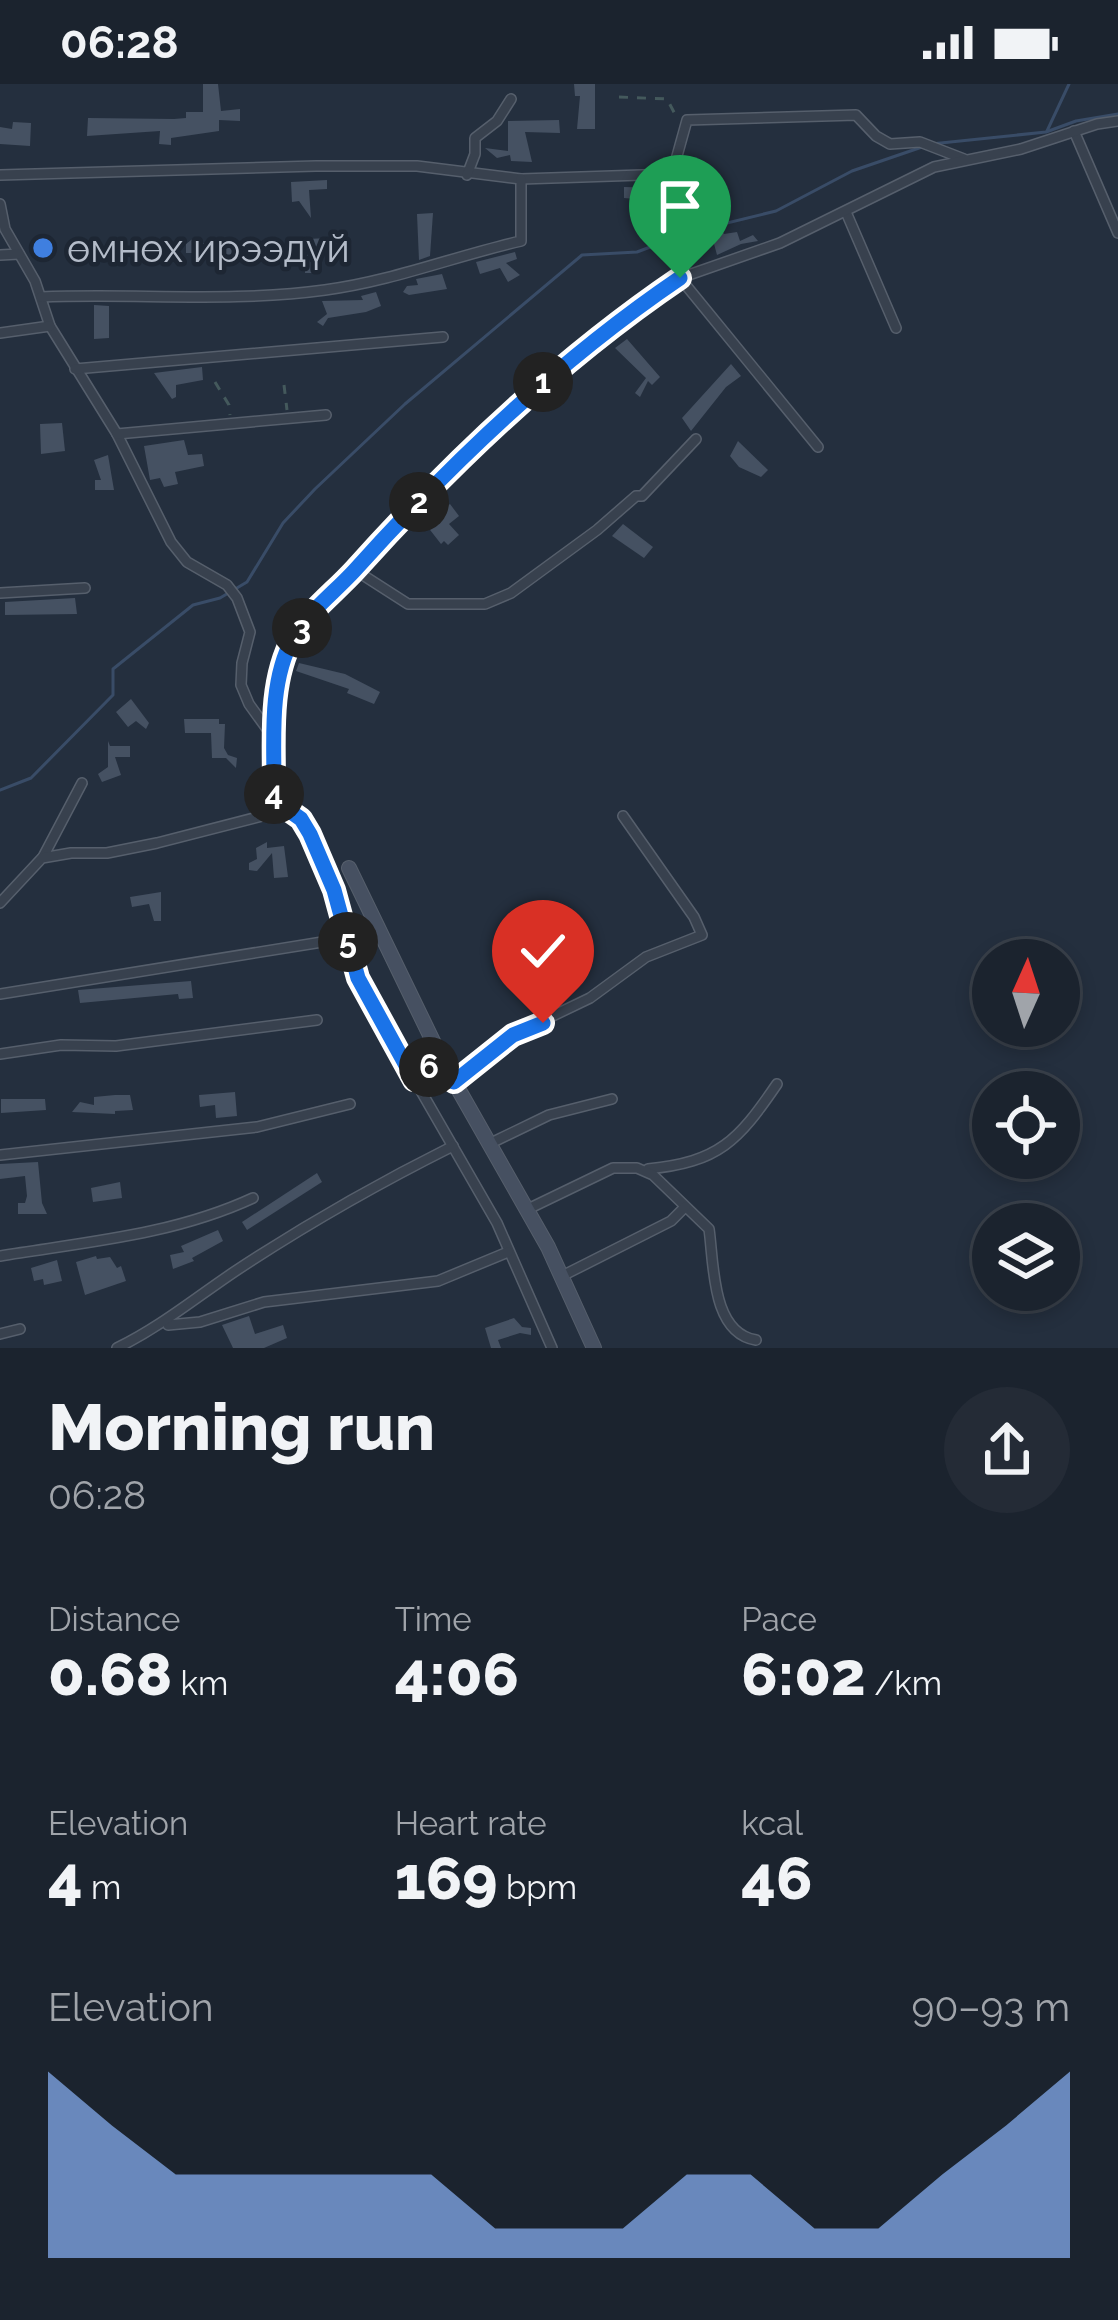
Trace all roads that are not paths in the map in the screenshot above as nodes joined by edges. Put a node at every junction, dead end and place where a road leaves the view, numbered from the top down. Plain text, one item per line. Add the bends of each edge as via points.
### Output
1 (512, 99) dead end
2 (1118, 121) edge
3 (1074, 131) junction
4 (967, 161) junction
5 (0, 175) edge
6 (467, 175) junction
7 (521, 179) junction
8 (0, 204) edge
9 (846, 212) junction
10 (1118, 233) edge
11 (19, 254) junction
12 (0, 255) edge
13 (680, 278) junction
14 (41, 297) junction
15 (50, 326) junction
16 (896, 328) dead end
17 (0, 333) edge
18 (443, 337) dead end
19 (75, 369) junction
20 (326, 415) dead end
21 (117, 434) junction
22 (696, 439) dead end
23 (818, 447) dead end
24 (355, 570) junction
25 (86, 587) dead end
26 (0, 592) edge
27 (276, 740) junction
28 (82, 782) dead end
29 (274, 800) junction
30 (623, 816) dead end
31 (42, 858) junction
32 (350, 868) dead end
33 (0, 903) edge
34 (347, 938) junction
35 (0, 994) edge
36 (317, 1020) dead end
37 (0, 1054) edge
38 (444, 1064) junction
39 (414, 1080) junction
40 (454, 1082) junction
41 (777, 1084) dead end
42 (612, 1100) dead end
43 (350, 1104) dead end
44 (489, 1144) junction
45 (452, 1147) junction
46 (0, 1155) edge
47 (643, 1170) junction
48 (253, 1198) dead end
49 (685, 1207) junction
50 (526, 1210) junction
51 (508, 1252) junction
52 (0, 1256) edge
53 (562, 1276) junction
54 (163, 1326) junction
55 (20, 1329) dead end
56 (0, 1334) edge
57 (757, 1340) dead end
58 (117, 1348) edge
59 (552, 1348) edge
60 (594, 1348) edge

1 - 6 street via 476,138
2 - 3 street
3 - 4 street
3 - 10 street
4 - 7 street via 920,142 890,144 856,115 687,120 672,174
4 - 9 street via 934,167
5 - 6 street via 316,166 417,166
6 - 7 street
7 - 14 street via 521,241 378,282 206,298
8 - 11 street
9 - 13 street
9 - 16 street
11 - 12 street
11 - 14 street
13 - 23 street
13 - 24 street via 531,393
14 - 15 street
15 - 17 street
15 - 19 street
18 - 19 street
19 - 21 street
20 - 21 street
21 - 27 street via 172,542 237,597 250,632 241,685
22 - 24 street via 642,496 485,604 408,604
24 - 27 street via 294,637 278,681
25 - 26 street
27 - 29 street
28 - 31 street
29 - 31 street via 266,815 245,823 107,853
29 - 34 street via 310,834
30 - 40 street via 702,935 646,957 590,998 513,1035
31 - 33 street
32 - 38 street
34 - 35 street
34 - 39 street via 371,1006
36 - 37 street
38 - 39 street
38 - 40 street
39 - 45 street
40 - 44 street
41 - 47 street via 731,1144
42 - 44 street via 549,1115
43 - 46 street via 238,1129
44 - 50 street
45 - 51 street
45 - 54 street via 363,1191
47 - 49 street
47 - 50 street via 614,1168
48 - 52 street via 168,1229
49 - 53 street
49 - 57 street via 710,1228 716,1292 733,1328
50 - 53 street
51 - 54 street via 438,1281 265,1302
51 - 59 street
53 - 60 street
54 - 58 street
55 - 56 street

